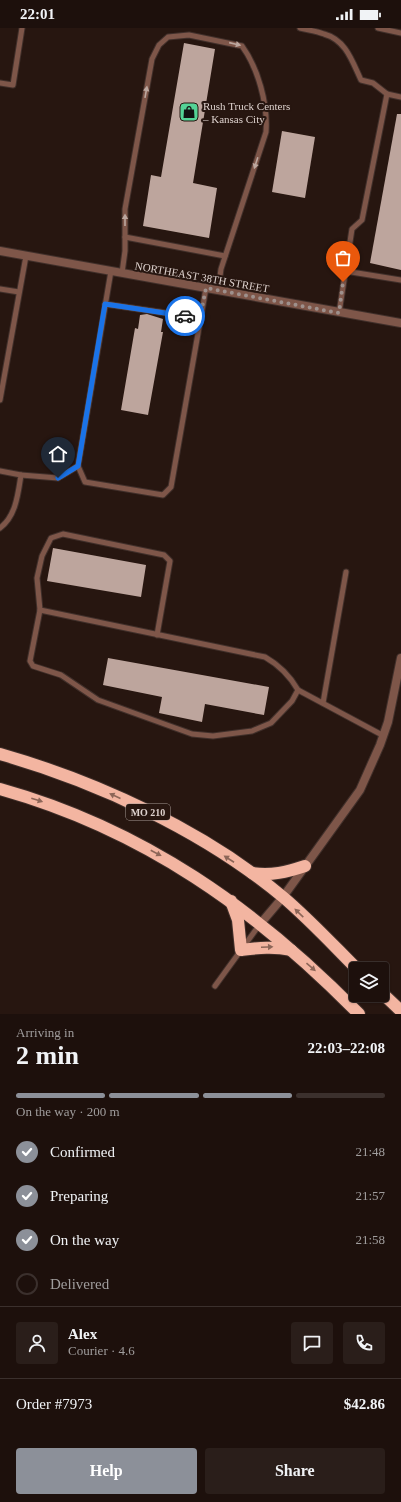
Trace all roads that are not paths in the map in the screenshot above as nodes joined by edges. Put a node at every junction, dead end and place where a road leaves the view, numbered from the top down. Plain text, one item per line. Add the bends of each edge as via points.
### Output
1 (22, 28) edge
2 (300, 28) edge
3 (378, 28) edge
4 (401, 33) edge
5 (0, 83) edge
6 (387, 94) junction
7 (401, 97) edge
8 (125, 237) junction
9 (0, 251) edge
10 (26, 256) junction
11 (225, 256) junction
12 (111, 271) junction
13 (345, 271) junction
14 (122, 273) junction
15 (401, 280) edge
16 (0, 288) edge
17 (206, 288) junction
18 (218, 291) junction
19 (19, 292) junction
20 (105, 304) junction
21 (339, 313) junction
22 (200, 318) junction
23 (401, 323) edge
24 (0, 400) edge
25 (78, 466) junction
26 (0, 471) edge
27 (21, 475) junction
28 (0, 528) edge
29 (346, 572) dead end
30 (40, 610) junction
31 (157, 635) junction
32 (401, 663) edge
33 (298, 690) junction
34 (323, 703) junction
35 (384, 736) junction
36 (0, 754) edge
37 (0, 788) edge
38 (305, 866) junction
39 (250, 873) junction
40 (283, 897) junction
41 (232, 901) junction
42 (261, 923) junction
43 (241, 950) junction
44 (292, 950) junction
45 (350, 962) edge
46 (215, 986) dead end
47 (389, 1000) edge
48 (401, 1011) edge
49 (359, 1014) edge

1 - 5 lane via 13,85
2 - 6 lane via 338,39 346,48 361,80 373,83
3 - 4 lane
6 - 7 lane
6 - 13 lane via 362,220 352,229
8 - 11 lane
8 -> 11 lane via 125,209 152,59 168,37 189,35 242,46 251,59 266,121 266,132
8 - 14 lane
9 - 10 street, NORTHEAST 38TH STREET
10 - 12 street, NORTHEAST 38TH STREET
10 - 19 lane
11 - 18 lane
12 - 14 street, NORTHEAST 38TH STREET
12 - 20 lane
13 - 15 lane
13 - 21 lane
14 - 17 street, NORTHEAST 38TH STREET
16 - 19 lane
17 - 18 street, NORTHEAST 38TH STREET
17 - 22 lane
18 - 21 street, NORTHEAST 38TH STREET
19 - 24 lane
20 - 22 lane
20 - 25 lane
21 - 23 street, NORTHEAST 38TH STREET
22 - 25 lane via 171,487 163,495 85,482
25 - 27 lane via 58,478
26 - 27 lane
27 - 28 lane via 16,503 9,518
29 - 34 lane
30 - 31 lane
30 - 31 lane via 37,578 42,556 52,538 63,534 164,555 170,562
30 - 33 lane via 30,662 33,666 61,675 98,700 192,734 213,736 252,731 271,723 292,701
31 - 33 lane via 265,657 291,678
32 - 35 street
33 - 34 lane
34 - 35 lane
35 - 38 street via 360,790
39 -> 36 highway, MO 210 via 201,841 118,797 42,767
37 -> 41 highway, MO 210 via 54,806 128,838 162,856
38 - 39 highway via 285,873
38 - 40 street
39 - 40 highway, MO 210
40 - 42 street
45 -> 40 highway, MO 210
41 - 42 highway, MO 210
41 - 43 highway via 241,935
42 - 43 lane
42 - 44 highway, MO 210
43 -> 44 highway via 263,947
43 - 46 lane
44 -> 49 highway, MO 210
47 - 48 highway

